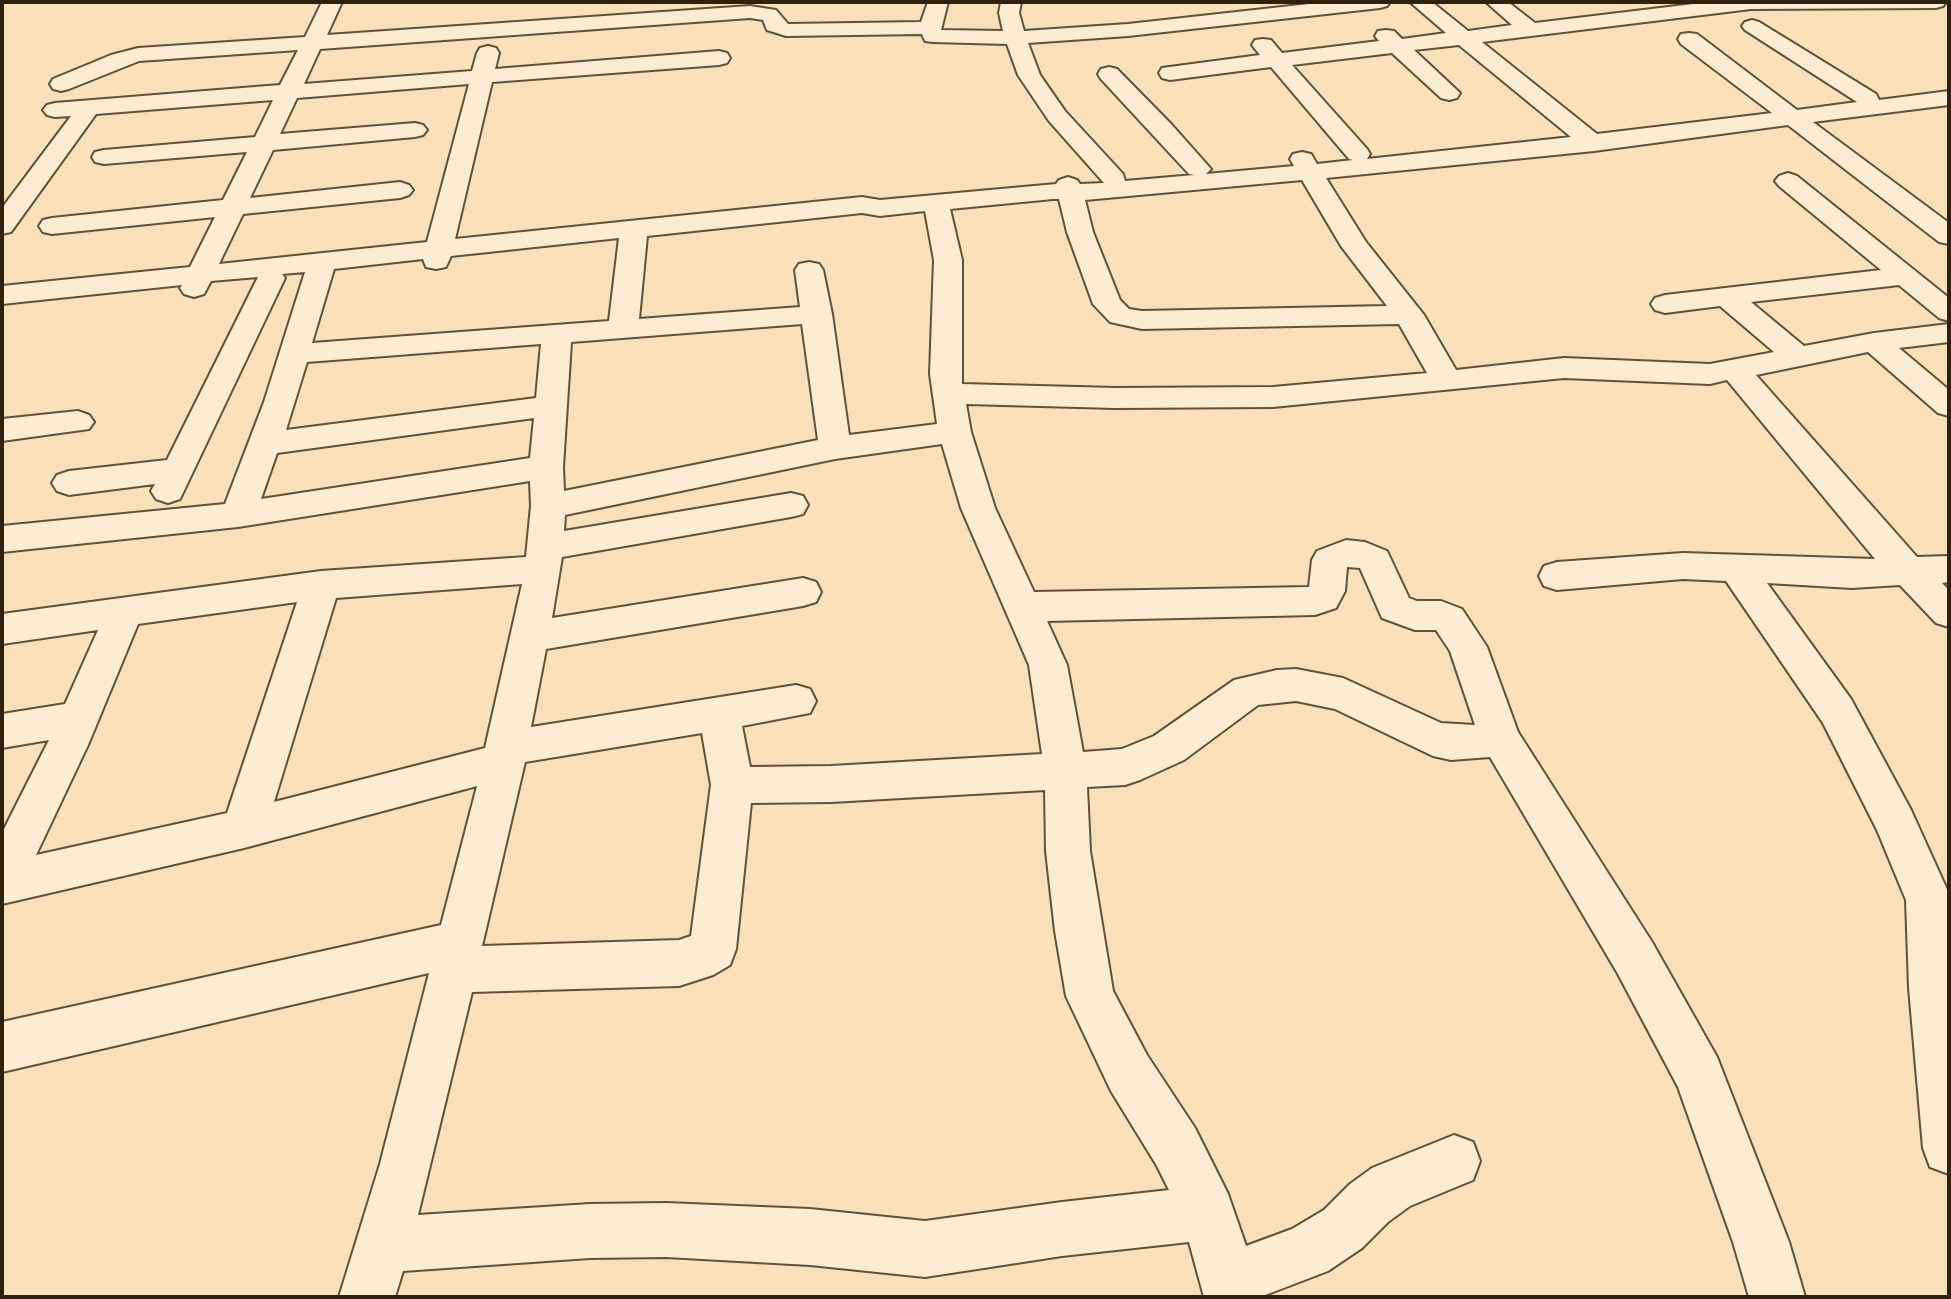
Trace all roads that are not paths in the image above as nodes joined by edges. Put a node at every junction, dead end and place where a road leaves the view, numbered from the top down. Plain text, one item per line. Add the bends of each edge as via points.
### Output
1 (332, 2) edge
2 (500, 2) edge
3 (938, 2) edge
4 (1011, 2) edge
5 (1219, 2) edge
6 (1380, 2) edge
7 (1420, 2) edge
8 (1496, 2) edge
9 (1936, 2) edge
10 (1350, 3) edge
11 (1236, 17) junction
12 (1752, 26) dead end
13 (930, 28) junction
14 (495, 29) junction
15 (1532, 30) junction
16 (1015, 38) junction
17 (1464, 38) junction
18 (1689, 39) dead end
19 (313, 41) junction
20 (1397, 46) junction
21 (719, 58) dead end
22 (1277, 60) junction
23 (1170, 73) dead end
24 (1109, 74) dead end
25 (480, 76) junction
26 (61, 84) dead end
27 (1949, 89) edge
28 (289, 91) junction
29 (1449, 93) dead end
30 (1911, 98) junction
31 (1949, 98) edge
32 (1868, 99) junction
33 (89, 107) junction
34 (55, 110) dead end
35 (1785, 114) junction
36 (1949, 124) edge
37 (415, 130) dead end
38 (1588, 138) junction
39 (265, 144) junction
40 (1358, 153) junction
41 (104, 157) dead end
42 (1306, 166) junction
43 (1198, 169) junction
44 (1114, 179) junction
45 (1788, 181) dead end
46 (1063, 189) junction
47 (400, 190) dead end
48 (936, 203) junction
49 (234, 209) junction
50 (2, 226) edge
51 (52, 226) dead end
52 (633, 233) junction
53 (1949, 236) edge
54 (438, 255) junction
55 (320, 267) junction
56 (809, 270) dead end
57 (1904, 276) junction
58 (271, 278) junction
59 (197, 282) junction
60 (2, 295) edge
61 (1727, 297) junction
62 (1665, 304) dead end
63 (2, 306) edge
64 (1949, 312) edge
65 (817, 314) junction
66 (1409, 315) junction
67 (623, 328) junction
68 (1949, 333) edge
69 (556, 334) junction
70 (1874, 342) junction
71 (295, 354) junction
72 (1798, 357) junction
73 (1736, 370) junction
74 (1447, 381) junction
75 (550, 406) junction
76 (1949, 406) edge
77 (951, 413) junction
78 (78, 422) dead end
79 (2, 429) edge
80 (265, 444) junction
81 (835, 448) junction
82 (546, 467) junction
83 (179, 470) junction
84 (69, 483) dead end
85 (791, 505) dead end
86 (548, 506) junction
87 (238, 515) junction
88 (152, 524) junction
89 (2, 539) edge
90 (544, 558) junction
91 (1737, 569) junction
92 (1949, 569) edge
93 (1906, 570) junction
94 (1557, 576) dead end
95 (321, 584) junction
96 (803, 592) dead end
97 (1021, 607) junction
98 (125, 611) junction
99 (1949, 613) edge
100 (2, 629) edge
101 (529, 637) junction
102 (796, 701) dead end
103 (719, 714) junction
104 (79, 718) junction
105 (2, 731) edge
106 (1500, 738) junction
107 (505, 755) junction
108 (1065, 770) junction
109 (732, 785) junction
110 (244, 829) junction
111 (2, 880) edge
112 (456, 957) junction
113 (2, 1047) edge
114 (1949, 1148) edge
115 (1454, 1161) dead end
116 (1209, 1213) junction
117 (382, 1245) junction
118 (1230, 1289) edge
119 (367, 1297) edge
120 (1777, 1297) edge

1 - 19 street
2 - 14 street
3 - 13 street
4 - 16 street
5 - 11 street
6 - 10 street
7 - 17 street
8 - 15 street
9 - 15 street via 1751,4
10 - 11 street
10 - 20 street
11 - 16 street
11 - 22 street
12 - 32 street
13 - 14 street via 786,30 774,26 769,14 757,12
13 - 16 street via 937,37
14 - 19 street
14 - 25 street
15 - 17 street
16 - 44 street via 1029,75 1057,116
17 - 20 street
17 - 38 street
18 - 35 street
19 - 26 street via 128,57
19 - 28 street
20 - 22 street
20 - 29 street
21 - 25 street
22 - 23 street
22 - 40 street
24 - 43 street
25 - 28 street
25 - 54 street
27 - 30 street
28 - 33 street
28 - 39 street
30 - 31 street
30 - 32 street
30 - 35 street
30 - 36 street
32 - 35 street
33 - 34 street
33 - 50 street
35 - 38 street
35 - 53 street
37 - 39 street
38 - 40 street
38 - 42 street
39 - 41 street
39 - 49 street
40 - 42 street
42 - 43 street
42 - 46 street
42 - 66 street via 1355,247
43 - 44 street
44 - 46 street
45 - 57 street
46 - 48 street
46 - 66 street via 1107,304 1120,316 1142,320
47 - 49 street
48 - 52 street via 880,208 863,215
48 - 77 street via 948,260 946,374
49 - 51 street
49 - 59 street
52 - 54 street
52 - 67 street
54 - 55 street
55 - 58 street
55 - 59 street
55 - 71 street
56 - 65 street
57 - 61 street
57 - 64 street
58 - 59 street
58 - 83 street
59 - 60 street
59 - 63 street
61 - 62 street
61 - 72 street
65 - 67 street
65 - 81 street
66 - 74 street
67 - 69 street
68 - 70 street
69 - 71 street
69 - 75 street
70 - 72 street
70 - 76 street
71 - 80 street
72 - 73 street
73 - 74 street via 1684,374 1548,369
73 - 93 street
74 - 77 street via 1273,397 1115,398
75 - 80 street
75 - 82 street
77 - 81 street
77 - 97 street via 978,508
78 - 79 street
80 - 87 street
81 - 86 street
82 - 86 street
82 - 87 street
83 - 84 street
83 - 88 street
85 - 90 street
86 - 90 street
87 - 88 street
88 - 89 street
90 - 95 street
90 - 101 street
91 - 93 street
91 - 94 street via 1683,566
91 - 114 street via 1837,711 1896,824 1929,900
92 - 93 street
93 - 99 street
95 - 98 street
95 - 110 street
96 - 101 street
97 - 106 street via 1315,601 1327,591 1330,560 1346,554 1368,555 1395,608 1415,616 1441,615 1453,625 1468,647
97 - 108 street via 1048,665
98 - 100 street
98 - 104 street
101 - 107 street
102 - 103 street
103 - 107 street
103 - 109 street
104 - 105 street
104 - 111 street
106 - 108 street via 1451,743 1433,739 1343,694 1277,686 1248,691 1148,759 1125,767
106 - 120 street via 1636,958 1699,1075
107 - 110 street
107 - 112 street
108 - 109 street
108 - 116 street via 1068,851 1090,996
109 - 112 street via 716,943 706,955 679,963
110 - 111 street
112 - 113 street
112 - 117 street
115 - 118 street via 1391,1187 1343,1229
116 - 117 street via 925,1249 810,1237 666,1230
116 - 118 street
117 - 119 street

